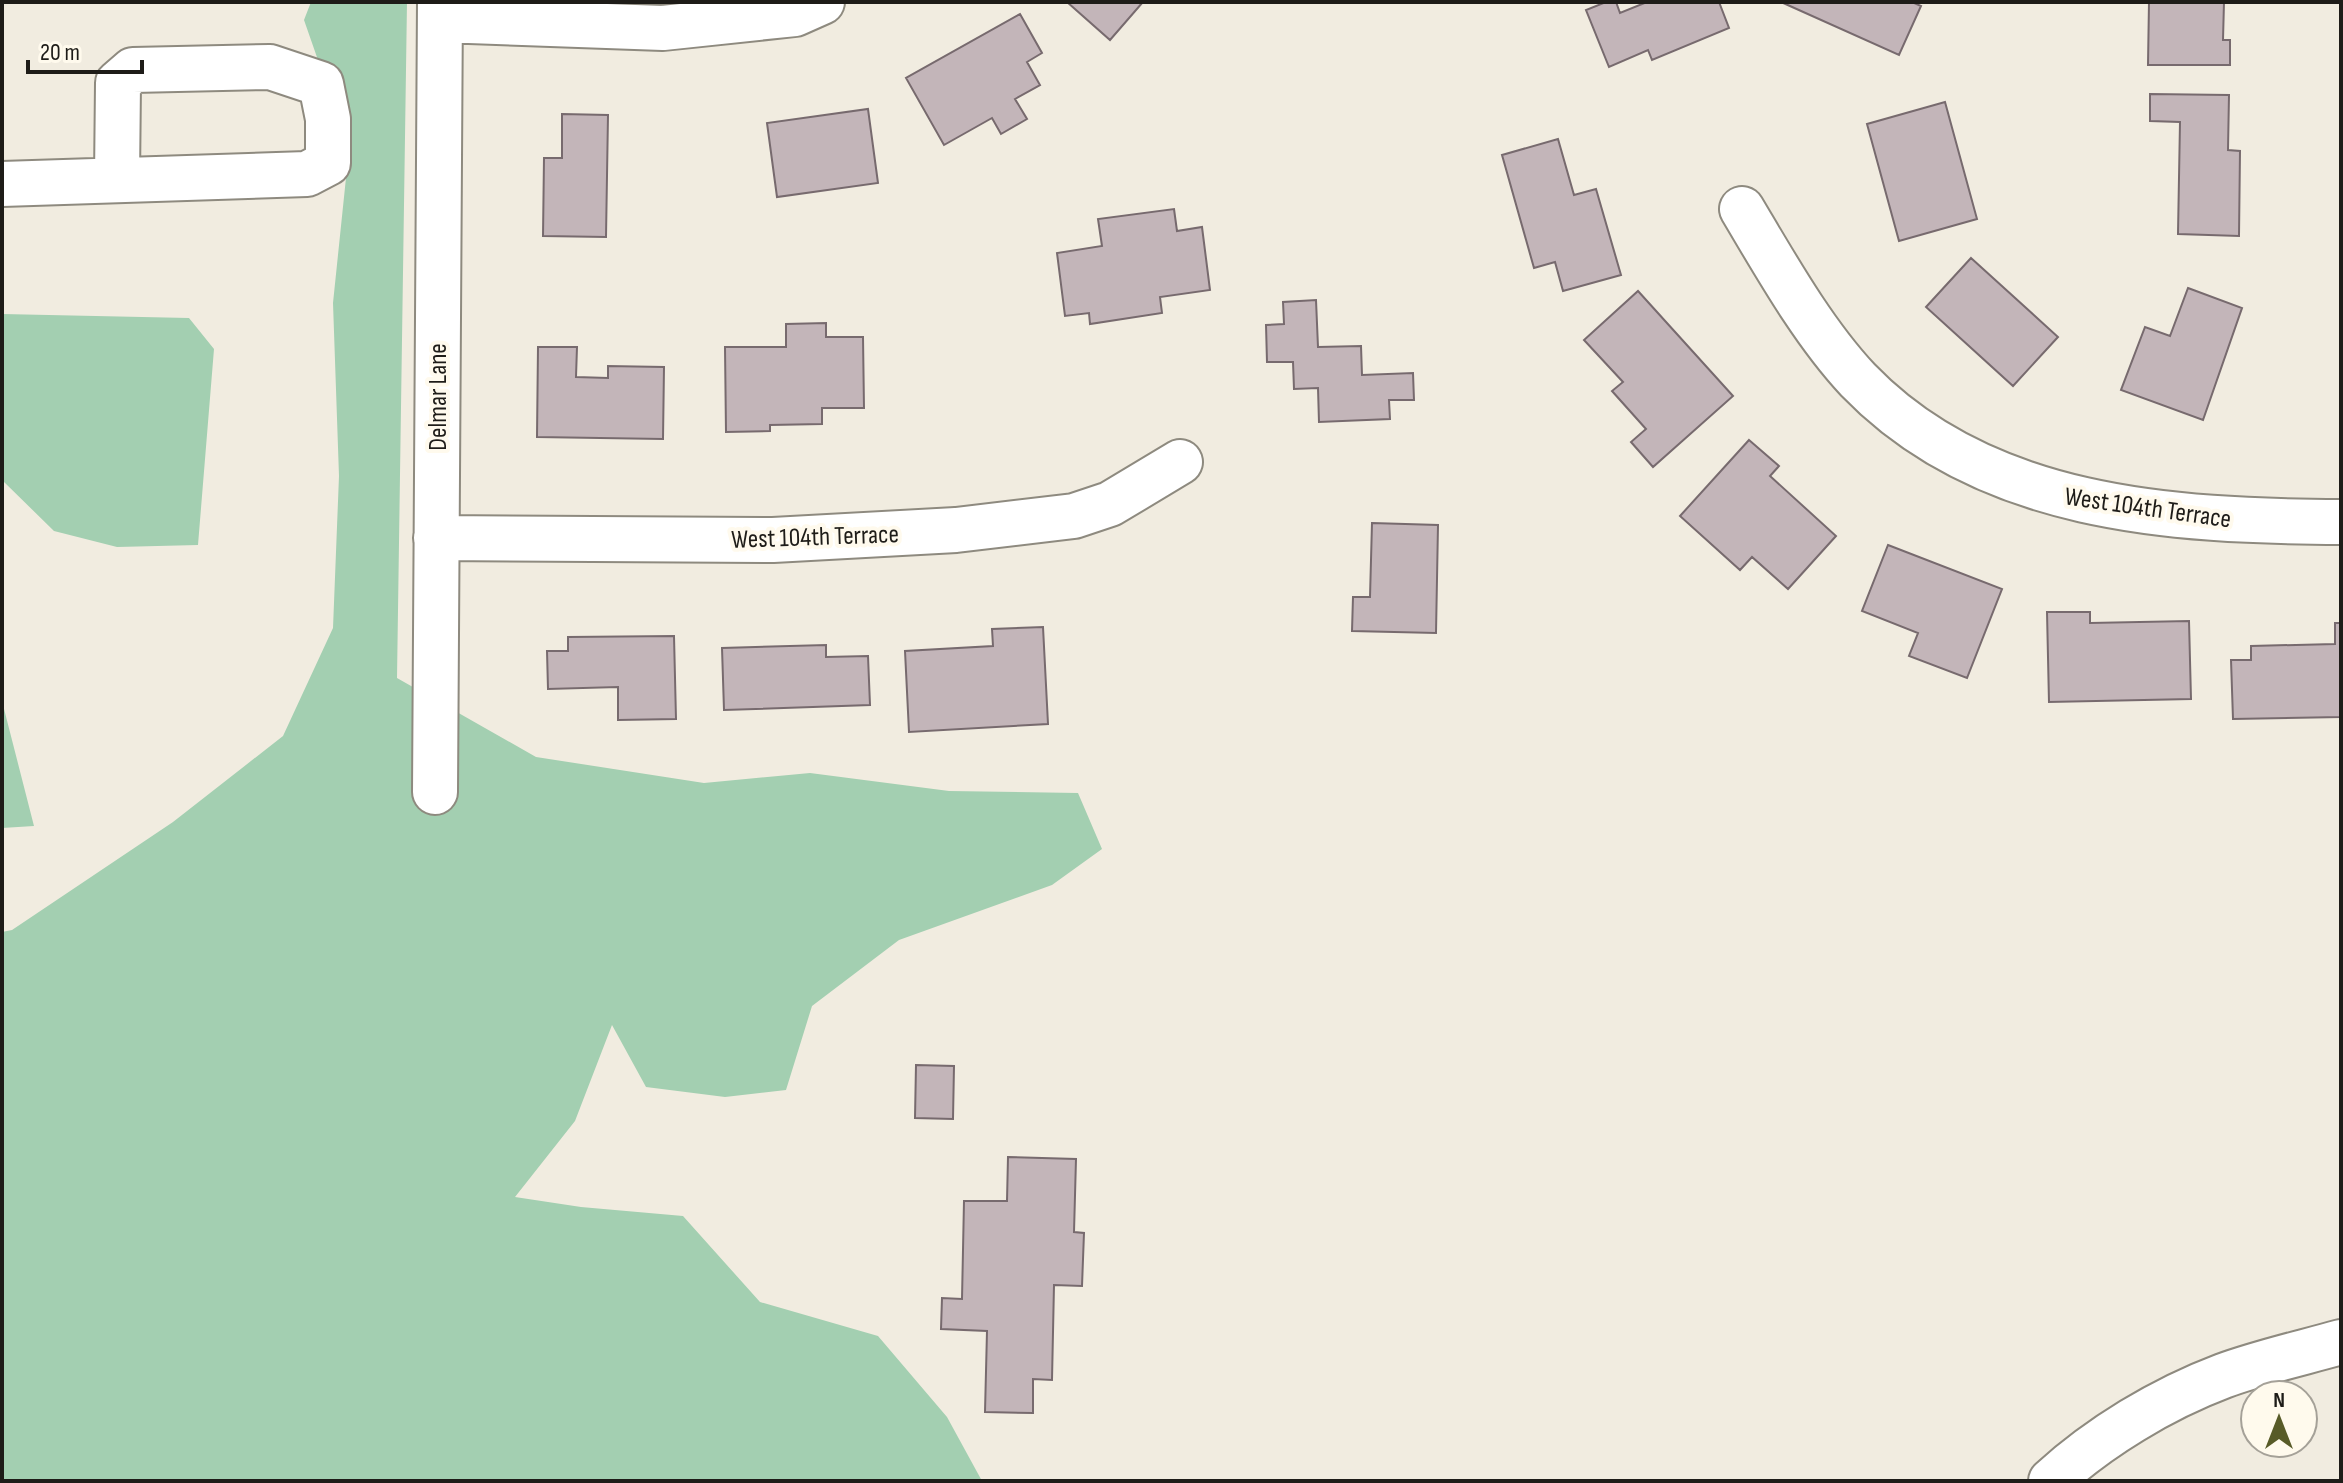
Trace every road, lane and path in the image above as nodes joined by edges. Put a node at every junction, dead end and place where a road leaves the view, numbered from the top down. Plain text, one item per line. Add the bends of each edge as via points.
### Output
1 (822, 2) edge
2 (440, 11) edge
3 (117, 178) junction
4 (2, 184) edge
5 (1742, 209) dead end
6 (1180, 462) dead end
7 (2341, 522) edge
8 (436, 538) junction
9 (435, 792) dead end
10 (2341, 1342) edge
11 (2051, 1481) edge

1 - 2 street via 795,14 663,28
2 - 8 street, Delmar Lane
3 - 3 street via 307,174 328,163 321,84 270,67 133,70 118,83
3 - 4 street
5 - 7 street, West 104th Terrace via 1791,290 1857,379 1951,450 2025,484 2113,508 2233,521
6 - 8 street, West 104th Terrace via 1110,504 1074,516 956,530 773,540
8 - 9 street, Delmar Lane
10 - 11 street via 2223,1376 2146,1413

